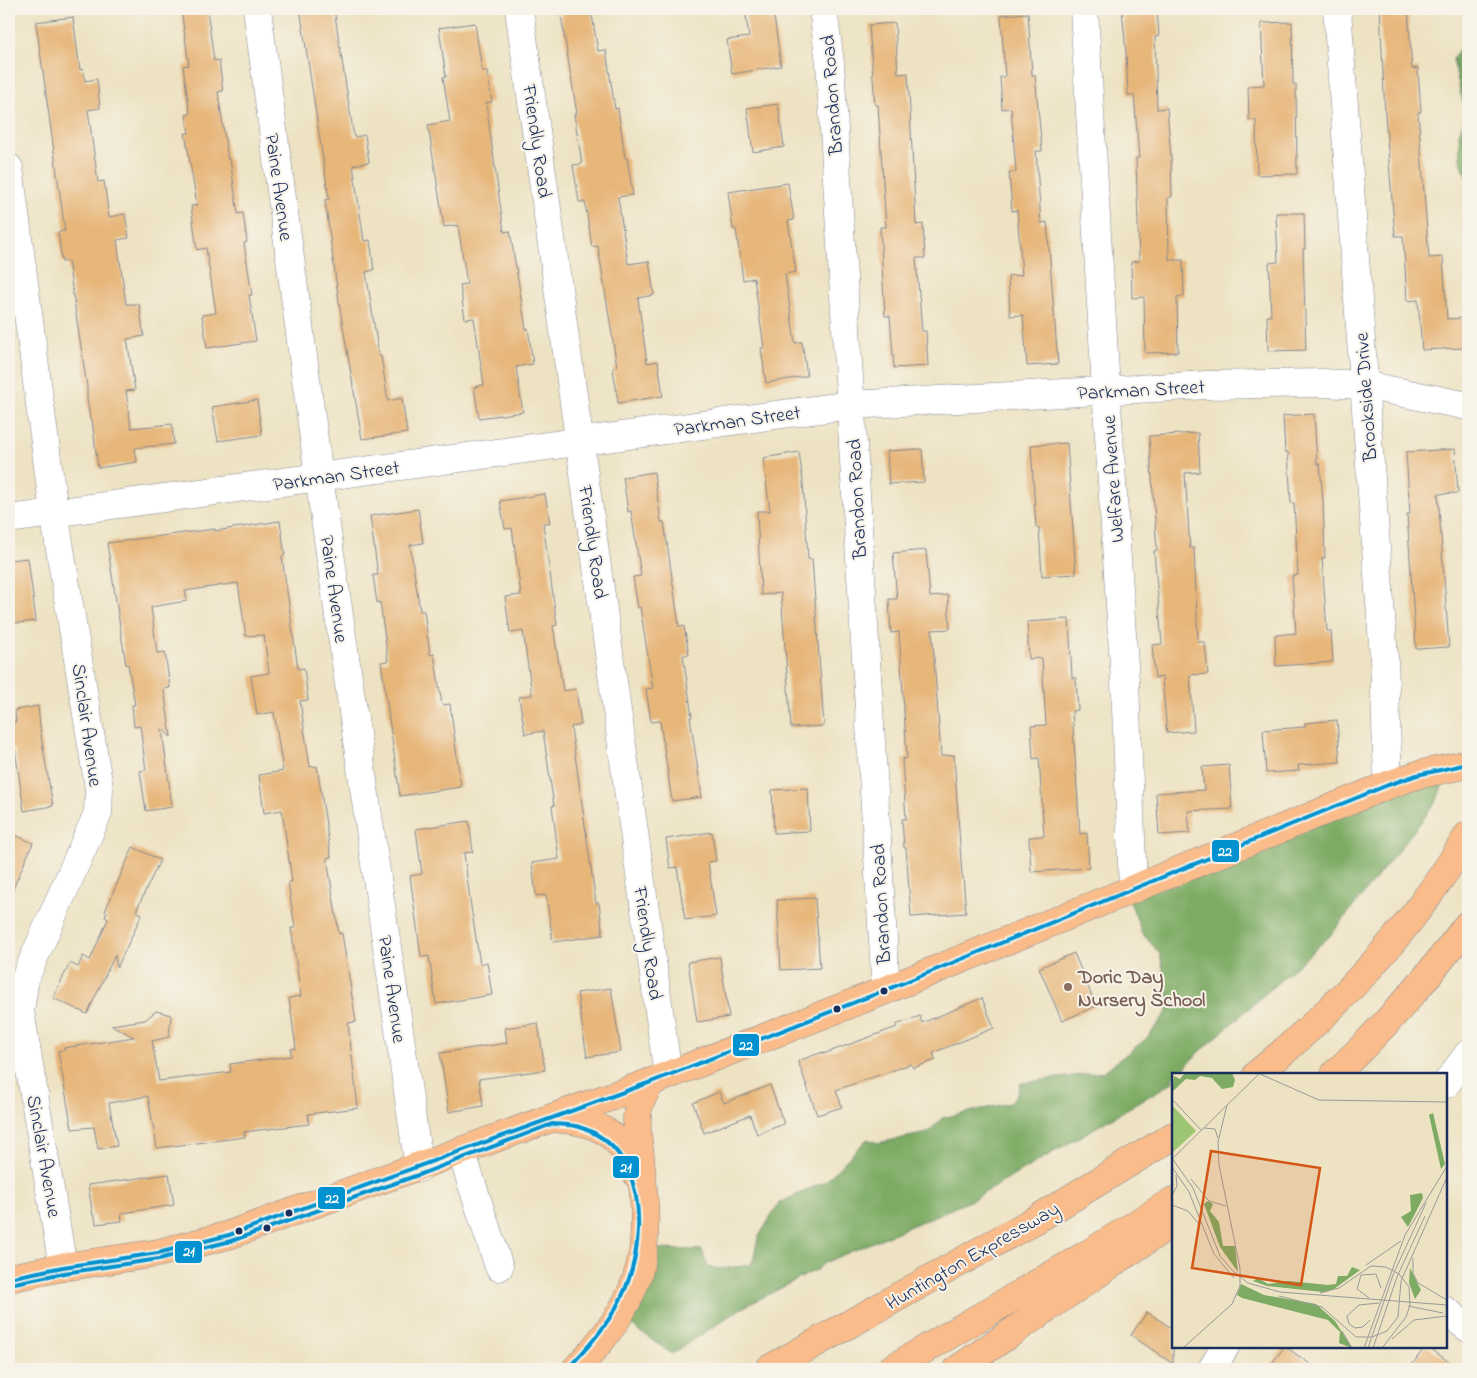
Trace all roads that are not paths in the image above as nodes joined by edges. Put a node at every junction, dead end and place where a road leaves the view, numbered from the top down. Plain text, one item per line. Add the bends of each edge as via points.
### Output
1 (257, 9) edge
2 (519, 9) edge
3 (823, 9) edge
4 (1084, 9) edge
5 (1336, 9) edge
6 (9, 168) edge
7 (1364, 385) junction
8 (1106, 390) junction
9 (850, 405) junction
10 (1468, 406) edge
11 (580, 441) junction
12 (319, 477) junction
13 (54, 512) junction
14 (9, 518) edge
15 (1468, 764) edge
16 (1388, 785) junction
17 (1468, 835) edge
18 (1133, 889) junction
19 (1468, 924) edge
20 (886, 990) junction
21 (1468, 1054) edge
22 (1258, 1073) edge
23 (1337, 1073) edge
24 (660, 1079) junction
25 (1447, 1083) edge
26 (551, 1118) junction
27 (1172, 1137) edge
28 (461, 1151) junction
29 (419, 1168) junction
30 (644, 1197) junction
31 (1172, 1201) edge
32 (1172, 1223) edge
33 (63, 1267) junction
34 (499, 1267) dead end
35 (9, 1278) edge
36 (1447, 1312) edge
37 (1468, 1328) edge
38 (1223, 1348) edge
39 (576, 1369) edge
40 (769, 1369) edge
41 (891, 1369) edge
42 (958, 1369) edge
43 (1212, 1369) edge

1 - 12 street, Paine Avenue
2 - 11 street, Friendly Road
3 - 9 street, Brandon Road via 830,64
4 - 8 street, Welfare Avenue
5 - 7 street, Brookside Drive
6 - 13 street, Sinclair Avenue
7 - 8 street, Parkman Street via 1217,385
7 - 10 street, Parkman Street
7 - 16 street, Brookside Drive via 1384,658
8 - 9 street, Parkman Street
8 - 18 street, Welfare Avenue via 1126,681
9 - 11 street, Parkman Street
9 - 20 street, Brandon Road
11 - 12 street, Parkman Street
11 - 24 street, Friendly Road
12 - 13 street, Parkman Street
12 - 29 street, Paine Avenue
13 - 14 street, Parkman Street
13 - 33 street, Sinclair Avenue via 99,788 98,813 25,978 20,1011
15 - 16 main road
16 - 18 main road
17 - 22 main road via 1419,907 1366,971 1306,1032
18 - 20 main road
19 - 23 main road via 1416,991
20 - 24 main road
21 - 25 street
24 - 26 main road
24 - 30 main road via 643,1095 637,1118
26 - 28 main road
26 - 30 main road via 588,1122 613,1137 631,1159
27 - 40 main road, Huntington Expressway via 1037,1219
28 - 29 main road
28 - 34 street
29 - 33 main road via 229,1235 158,1253
30 - 39 main road via 643,1252 632,1288 614,1324
31 - 41 main road
32 - 42 main road
33 - 35 main road
36 - 37 street
38 - 43 street

